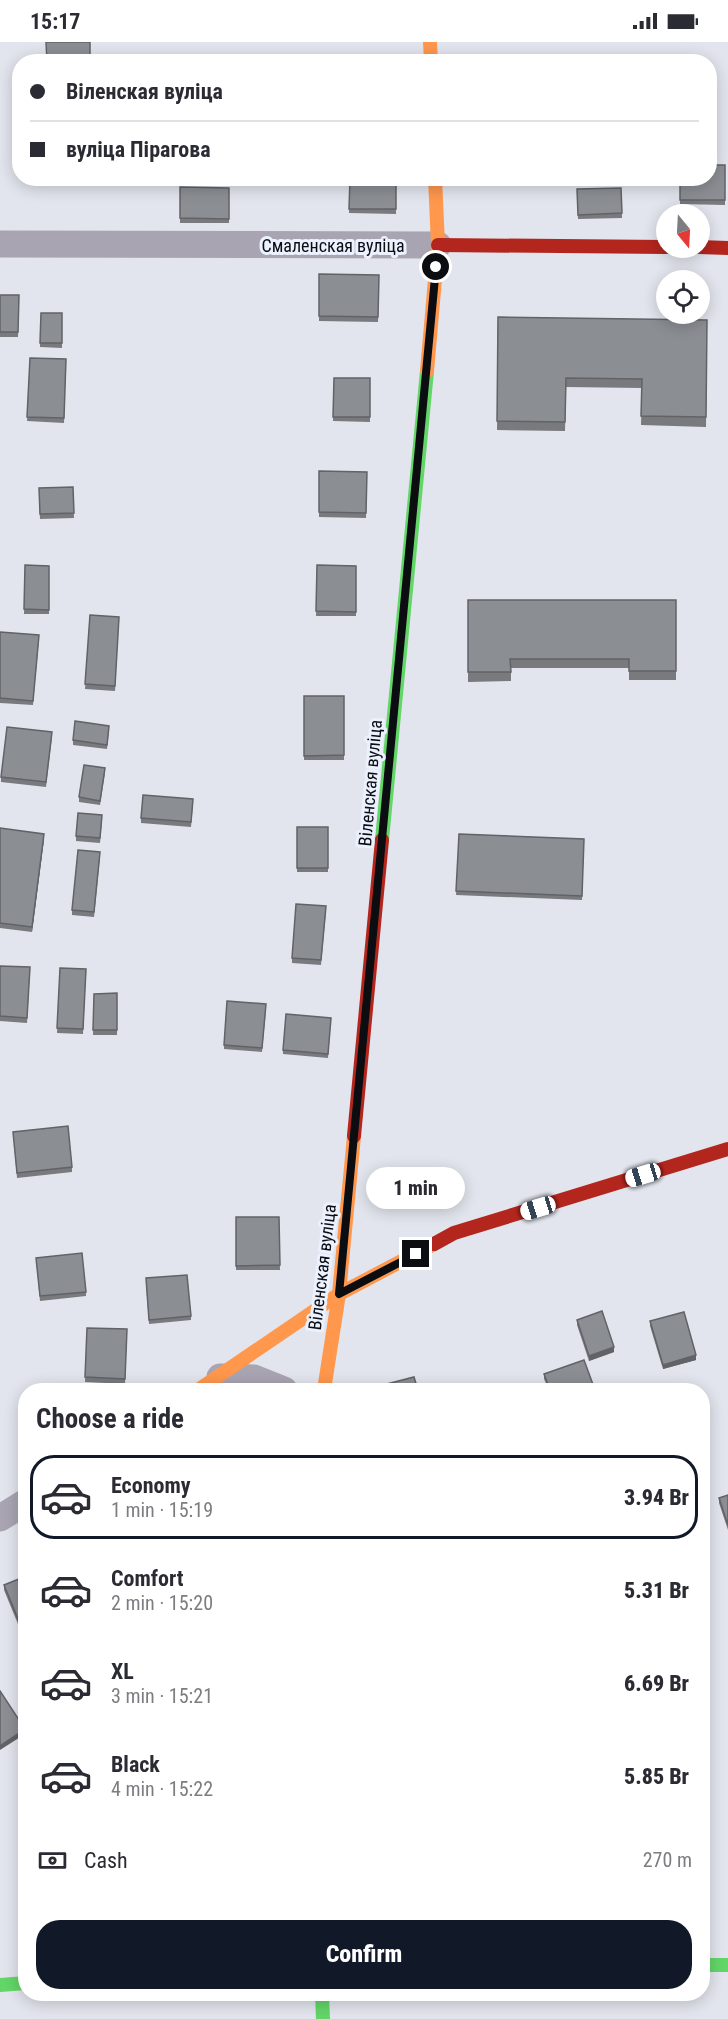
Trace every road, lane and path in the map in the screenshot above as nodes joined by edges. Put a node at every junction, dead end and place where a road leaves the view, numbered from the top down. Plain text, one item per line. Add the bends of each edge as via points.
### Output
1 (435, 186) edge
2 (0, 244) edge
3 (438, 245) junction
4 (656, 247) edge
5 (710, 247) edge
6 (728, 248) edge
7 (728, 1149) edge
8 (339, 1294) junction
9 (210, 1383) edge
10 (216, 1383) edge
11 (266, 1383) edge
12 (325, 1383) edge
13 (18, 1507) edge
14 (0, 1518) edge
15 (710, 1965) edge
16 (728, 1965) edge
17 (18, 1984) edge
18 (0, 1985) edge
19 (322, 2001) edge
20 (323, 2019) edge

1 - 3 street, Віленская вуліца
2 - 3 street, Смаленская вуліца
3 - 4 street, Смаленская вуліца
3 - 8 street, Віленская вуліца
5 - 6 street
7 - 8 street via 454,1233
8 - 9 street
8 - 12 street, Віленская вуліца
10 - 11 street via 254,1378
13 - 14 street
15 - 16 street
17 - 18 street
19 - 20 street

